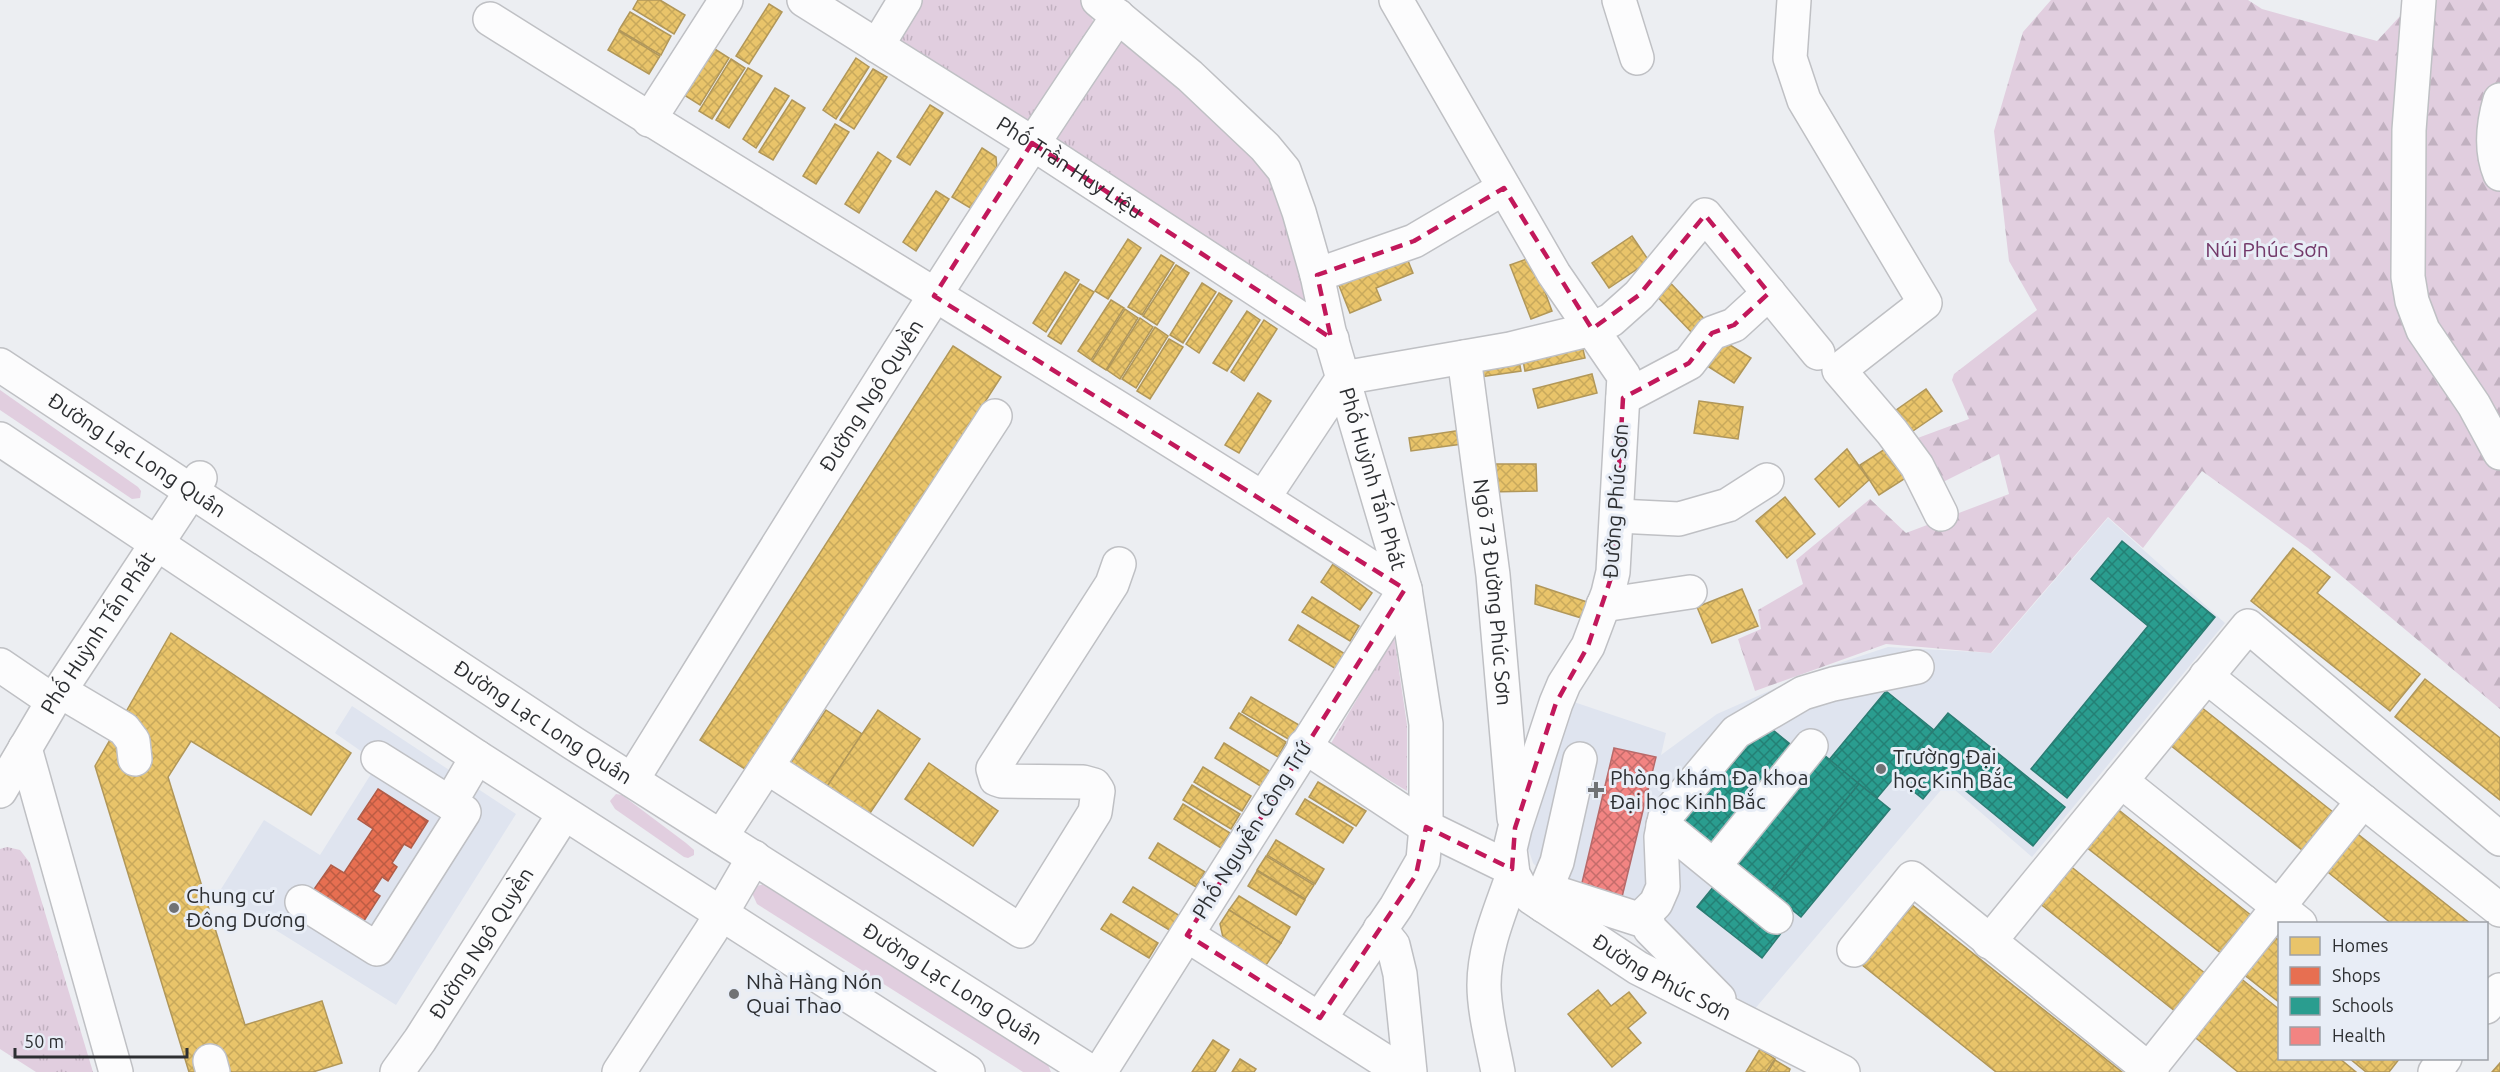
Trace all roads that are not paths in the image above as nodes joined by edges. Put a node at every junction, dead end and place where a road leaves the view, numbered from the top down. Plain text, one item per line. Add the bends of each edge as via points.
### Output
1 (726, 0) edge
2 (804, 0) edge
3 (905, 0) edge
4 (1396, 0) edge
5 (1619, 0) edge
6 (1794, 0) edge
7 (2419, 0) edge
8 (1108, 8) edge
9 (490, 19) dead end
10 (877, 46) junction
11 (1637, 58) dead end
12 (2500, 100) edge
13 (649, 120) junction
14 (1032, 143) junction
15 (2500, 174) edge
16 (1504, 188) junction
17 (1317, 275) junction
18 (1769, 293) junction
19 (934, 296) junction
20 (1592, 329) junction
21 (1332, 339) junction
22 (1818, 353) dead end
23 (1464, 357) junction
24 (0, 365) edge
25 (1343, 378) junction
26 (1623, 398) junction
27 (995, 416) dead end
28 (0, 439) edge
29 (2500, 453) edge
30 (1767, 480) dead end
31 (196, 484) junction
32 (1264, 497) junction
33 (1941, 514) dead end
34 (1618, 516) junction
35 (157, 544) junction
36 (1119, 564) dead end
37 (1405, 589) junction
38 (1690, 592) dead end
39 (1603, 605) junction
40 (0, 665) edge
41 (1917, 667) dead end
42 (2206, 676) junction
43 (57, 696) junction
44 (1304, 746) junction
45 (1811, 746) dead end
46 (15, 749) edge
47 (477, 757) junction
48 (378, 758) dead end
49 (135, 759) dead end
50 (1580, 759) dead end
51 (766, 767) junction
52 (632, 780) junction
53 (2121, 781) junction
54 (0, 791) edge
55 (2363, 801) junction
56 (450, 803) junction
57 (564, 813) junction
58 (1662, 825) junction
59 (1426, 827) junction
60 (1515, 828) junction
61 (721, 837) junction
62 (2500, 839) edge
63 (754, 857) junction
64 (1714, 866) junction
65 (1513, 871) junction
66 (302, 902) dead end
67 (1542, 904) junction
68 (2500, 910) edge
69 (720, 914) junction
70 (1646, 914) junction
71 (2289, 915) edge
72 (1776, 917) dead end
73 (2278, 927) edge
74 (1380, 929) junction
75 (1186, 935) junction
76 (1989, 942) junction
77 (1854, 950) dead end
78 (2500, 990) edge
79 (2488, 1006) edge
80 (1320, 1018) junction
81 (1739, 1019) junction
82 (2444, 1060) edge
83 (627, 1069) edge
84 (2151, 1071) edge
85 (116, 1072) edge
86 (397, 1072) edge
87 (968, 1072) edge
88 (1090, 1072) edge
89 (1100, 1072) edge
90 (1402, 1072) edge
91 (1410, 1072) edge
92 (1497, 1072) edge
93 (1844, 1072) edge
94 (2435, 1072) edge

1 - 13 street
2 - 10 street, Phố Trần Huy Liệu
3 - 10 street
4 - 16 street, Đường Phúc Sơn
5 - 11 street
6 - 33 street via 1790,58 1804,100 1925,303 1839,369 1917,466
7 - 29 street via 2409,130 2408,277 2412,301 2423,330 2474,405
8 - 14 street, Đường Ngô Quyền
8 - 17 street, Phố Huỳnh Tấn Phát via 1190,76 1284,170
9 - 13 street
10 - 14 street, Phố Trần Huy Liệu
12 - 15 street via 2493,138
13 - 19 street
14 - 19 street, Đường Ngô Quyền
14 - 21 street, Phố Trần Huy Liệu
16 - 17 street via 1414,241
16 - 20 street, Đường Phúc Sơn via 1554,274
17 - 21 street, Phố Huỳnh Tấn Phát
18 - 20 street via 1705,215 1639,295 1611,320
18 - 22 street
18 - 26 street via 1734,325 1712,333 1689,363
19 - 32 street
19 - 52 street, Đường Ngô Quyền
20 - 23 street
20 - 26 street, Đường Phúc Sơn via 1624,376
21 - 25 street, Phố Huỳnh Tấn Phát
23 - 25 street
23 - 60 street, Ngõ 73 Đường Phúc Sơn via 1493,575
24 - 31 street, Đường Lạc Long Quân
25 - 32 street
25 - 37 street, Phố Huỳnh Tấn Phát
26 - 34 street, Đường Phúc Sơn
27 - 51 street
28 - 35 street
30 - 34 street via 1728,505 1679,519
31 - 35 street, Phố Huỳnh Tấn Phát
31 - 52 street, Đường Lạc Long Quân
32 - 37 street
34 - 39 street, Đường Phúc Sơn via 1613,572
35 - 43 street, Phố Huỳnh Tấn Phát
35 - 47 street
36 - 51 street via 1112,584 993,769 996,779 1002,781 1083,782 1094,785 1098,791 1095,812 1021,931
37 - 44 street, Phố Nguyễn Công Trứ
37 - 59 street, Phố Huỳnh Tấn Phát via 1426,724
38 - 39 street
39 - 60 street, Đường Phúc Sơn via 1588,646 1556,703
40 - 43 street
41 - 58 street via 1803,693 1746,724 1718,751
42 - 53 street
42 - 55 street
42 - 62 street via 2248,626
43 - 46 street, Phố Huỳnh Tấn Phát
43 - 49 street via 124,729 133,741
44 - 59 street
44 - 75 street, Phố Nguyễn Công Trứ
45 - 64 street
46 - 54 street, Phố Huỳnh Tấn Phát
46 - 85 street
47 - 56 street
47 - 57 street
48 - 56 street
50 - 67 street via 1557,862
51 - 61 street
52 - 61 street, Đường Lạc Long Quân
53 - 71 street
53 - 76 street
55 - 68 street
55 - 71 street
56 - 66 street via 464,812 377,949
57 - 69 street
57 - 86 street, Đường Ngô Quyền
58 - 64 street
58 - 70 street via 1663,887
59 - 65 street
59 - 74 street, Phố Huỳnh Tấn Phát via 1423,860
60 - 65 street, Đường Phúc Sơn via 1510,849
61 - 63 street, Đường Lạc Long Quân
63 - 69 street
63 - 88 street, Đường Lạc Long Quân
64 - 72 street
65 - 67 street, Đường Phúc Sơn via 1520,887
65 - 92 street via 1492,935 1484,986
67 - 70 street via 1560,894 1633,919
67 - 81 street, Đường Phúc Sơn via 1638,968
69 - 83 street
69 - 87 street
70 - 81 street via 1650,929
73 - 84 street
74 - 80 street, Phố Huỳnh Tấn Phát
74 - 91 street via 1393,945 1400,974
75 - 80 street
75 - 89 street, Phố Nguyễn Công Trứ
76 - 77 street via 1912,878
76 - 84 street
78 - 79 street
80 - 90 street
81 - 93 street, Đường Phúc Sơn
82 - 94 street

